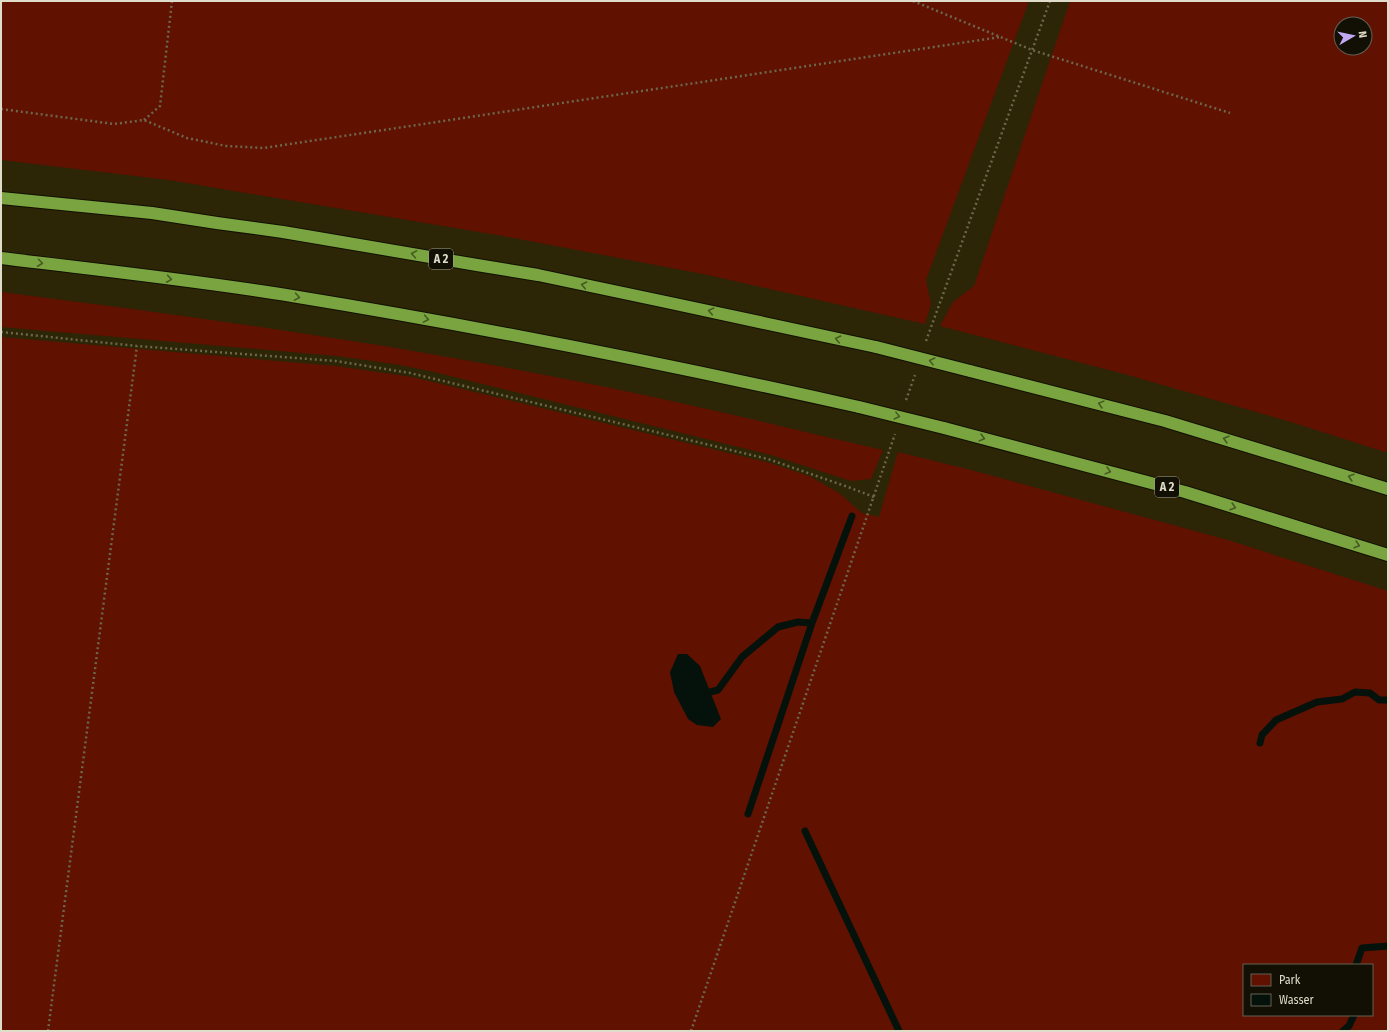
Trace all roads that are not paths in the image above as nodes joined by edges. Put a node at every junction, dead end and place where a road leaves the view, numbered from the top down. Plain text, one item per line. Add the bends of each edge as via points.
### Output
1 (1, 198) edge
2 (1, 258) edge
3 (1388, 489) edge
4 (1388, 555) edge

3 -> 1 highway, A 2, bridge via 1165,421 876,347 650,298 538,275 283,232 174,216
2 -> 4 highway, A 2, bridge via 274,294 551,342 670,366 944,428 1185,492

